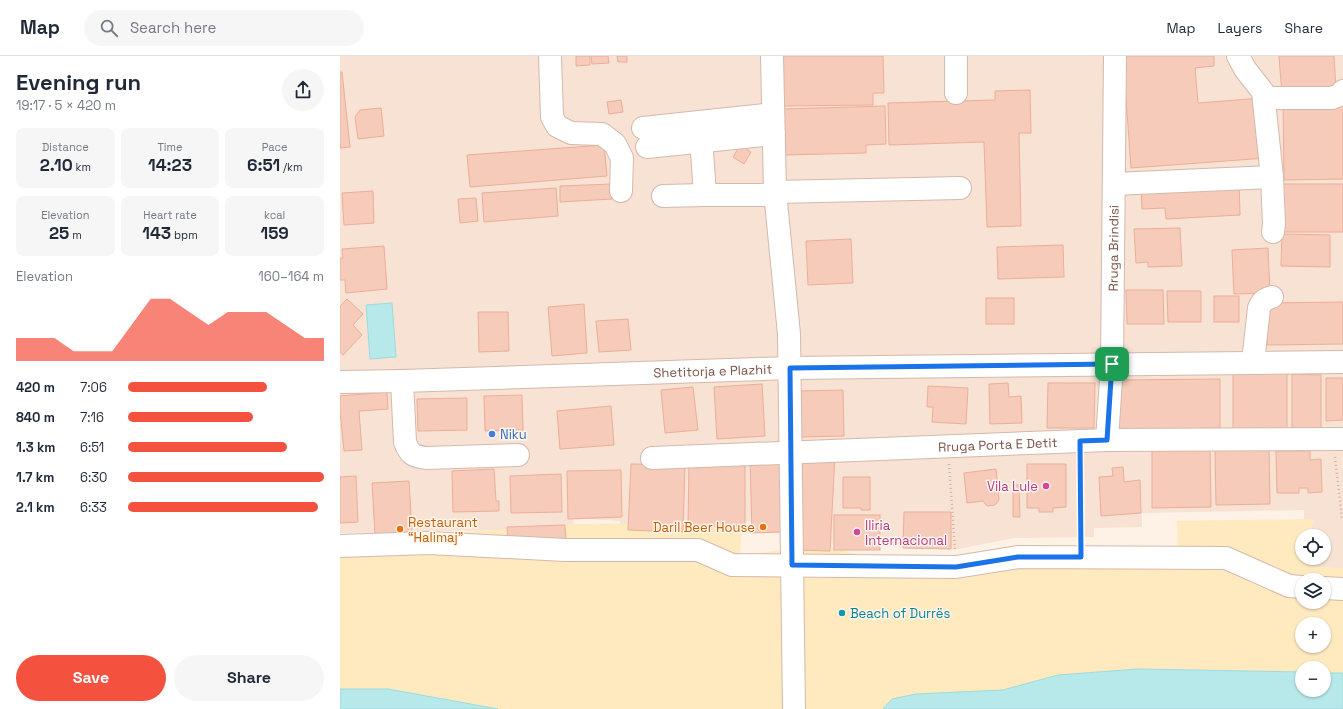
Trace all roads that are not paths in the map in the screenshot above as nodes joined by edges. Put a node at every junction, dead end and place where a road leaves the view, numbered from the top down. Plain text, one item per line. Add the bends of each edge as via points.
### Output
1 (550, 56) edge
2 (772, 56) edge
3 (956, 56) edge
4 (1115, 56) edge
5 (1238, 56) edge
6 (1343, 91) edge
7 (956, 93) dead end
8 (1264, 98) junction
9 (773, 124) junction
10 (700, 132) junction
11 (645, 137) dead end
12 (1272, 177) junction
13 (1114, 184) junction
14 (960, 188) dead end
15 (621, 191) dead end
16 (776, 194) junction
17 (705, 195) junction
18 (662, 196) dead end
19 (1273, 232) dead end
20 (1272, 297) dead end
21 (1253, 362) junction
22 (1343, 362) edge
23 (1112, 364) junction
24 (790, 368) junction
25 (402, 381) junction
26 (340, 382) edge
27 (1338, 439) edge
28 (1107, 440) junction
29 (790, 453) junction
30 (518, 454) dead end
31 (652, 458) dead end
32 (340, 546) edge
33 (792, 565) junction
34 (1295, 586) edge
35 (1331, 588) edge
36 (1343, 589) edge
37 (794, 709) edge

1 - 15 street via 552,117 557,126 571,133 602,134 615,144 622,158
2 - 9 street
3 - 7 street
4 - 13 street, Rruga Brindisi
5 - 8 street via 1263,92
6 - 8 street via 1332,98
8 - 12 street
9 - 10 street
9 - 16 street
10 - 11 street
10 - 17 street
12 - 13 street
12 - 19 street
13 - 23 street, Rruga Brindisi
14 - 16 street
16 - 17 street
16 - 24 street
17 - 18 street
20 - 21 street via 1265,299 1259,308
21 - 22 street, Shetitorja e Plazhit
21 - 23 street, Shetitorja e Plazhit
23 - 24 street, Shetitorja e Plazhit
23 - 28 street, Rruga Brindisi
24 - 25 street, Shetitorja e Plazhit
24 - 29 street
25 - 26 street, Shetitorja e Plazhit
25 - 30 street via 405,442 408,451 426,458
27 - 28 street, Rruga Porta E Detit
28 - 29 street, Rruga Porta E Detit
29 - 31 street, Rruga Porta E Detit
29 - 33 street
32 - 33 street via 429,544 565,550 698,550 732,565
33 - 34 street via 956,567 1018,557 1226,558
33 - 37 street
35 - 36 street

